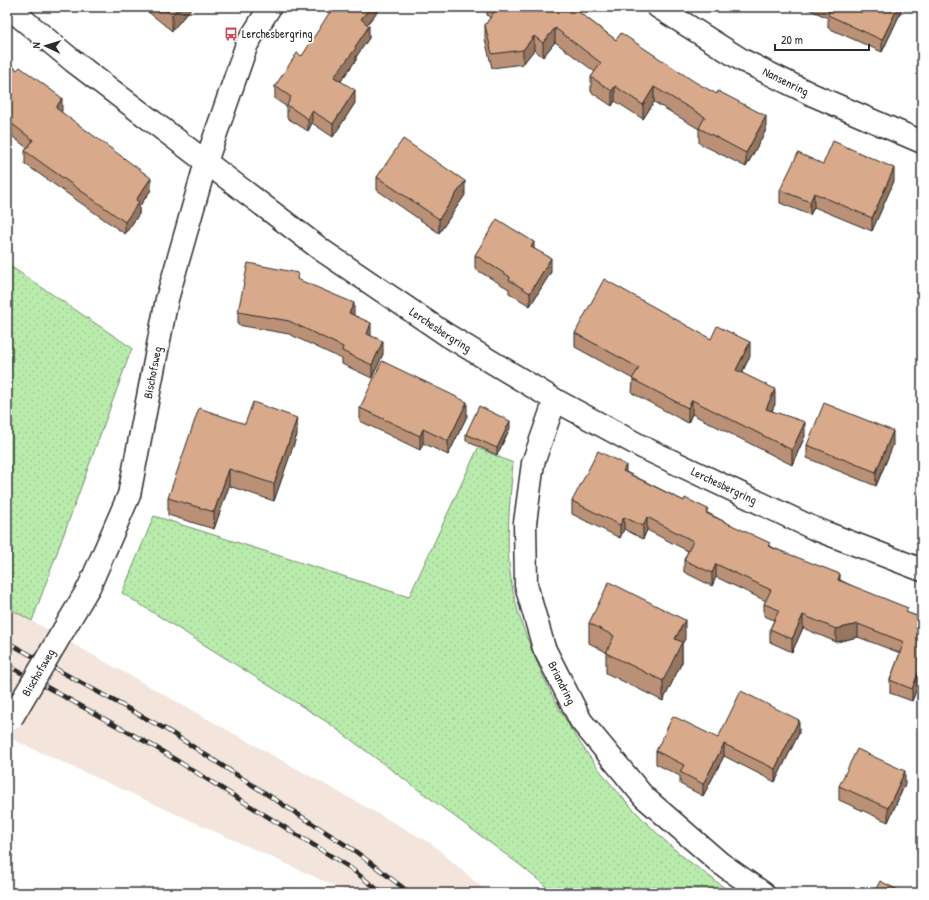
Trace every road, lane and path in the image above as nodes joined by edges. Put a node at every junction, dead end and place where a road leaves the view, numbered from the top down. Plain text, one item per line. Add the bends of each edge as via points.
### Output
1 (8, 7) edge
2 (270, 7) edge
3 (658, 7) edge
4 (922, 142) edge
5 (206, 162) junction
6 (555, 400) junction
7 (922, 570) edge
8 (9, 722) edge
9 (763, 893) edge

1 - 5 street, Lerchesbergring via 73,61
2 - 5 street, Bischofsweg via 247,44
3 - 4 street, Nansenring via 742,60 812,96
5 - 6 street, Lerchesbergring via 323,251 446,335
5 - 8 street, Bischofsweg, bridge via 167,299 128,495 88,587
6 - 7 street, Lerchesbergring via 644,448 813,528
6 - 9 street, Briandring via 533,463 525,522 526,585 544,648 581,722 644,798 720,864

